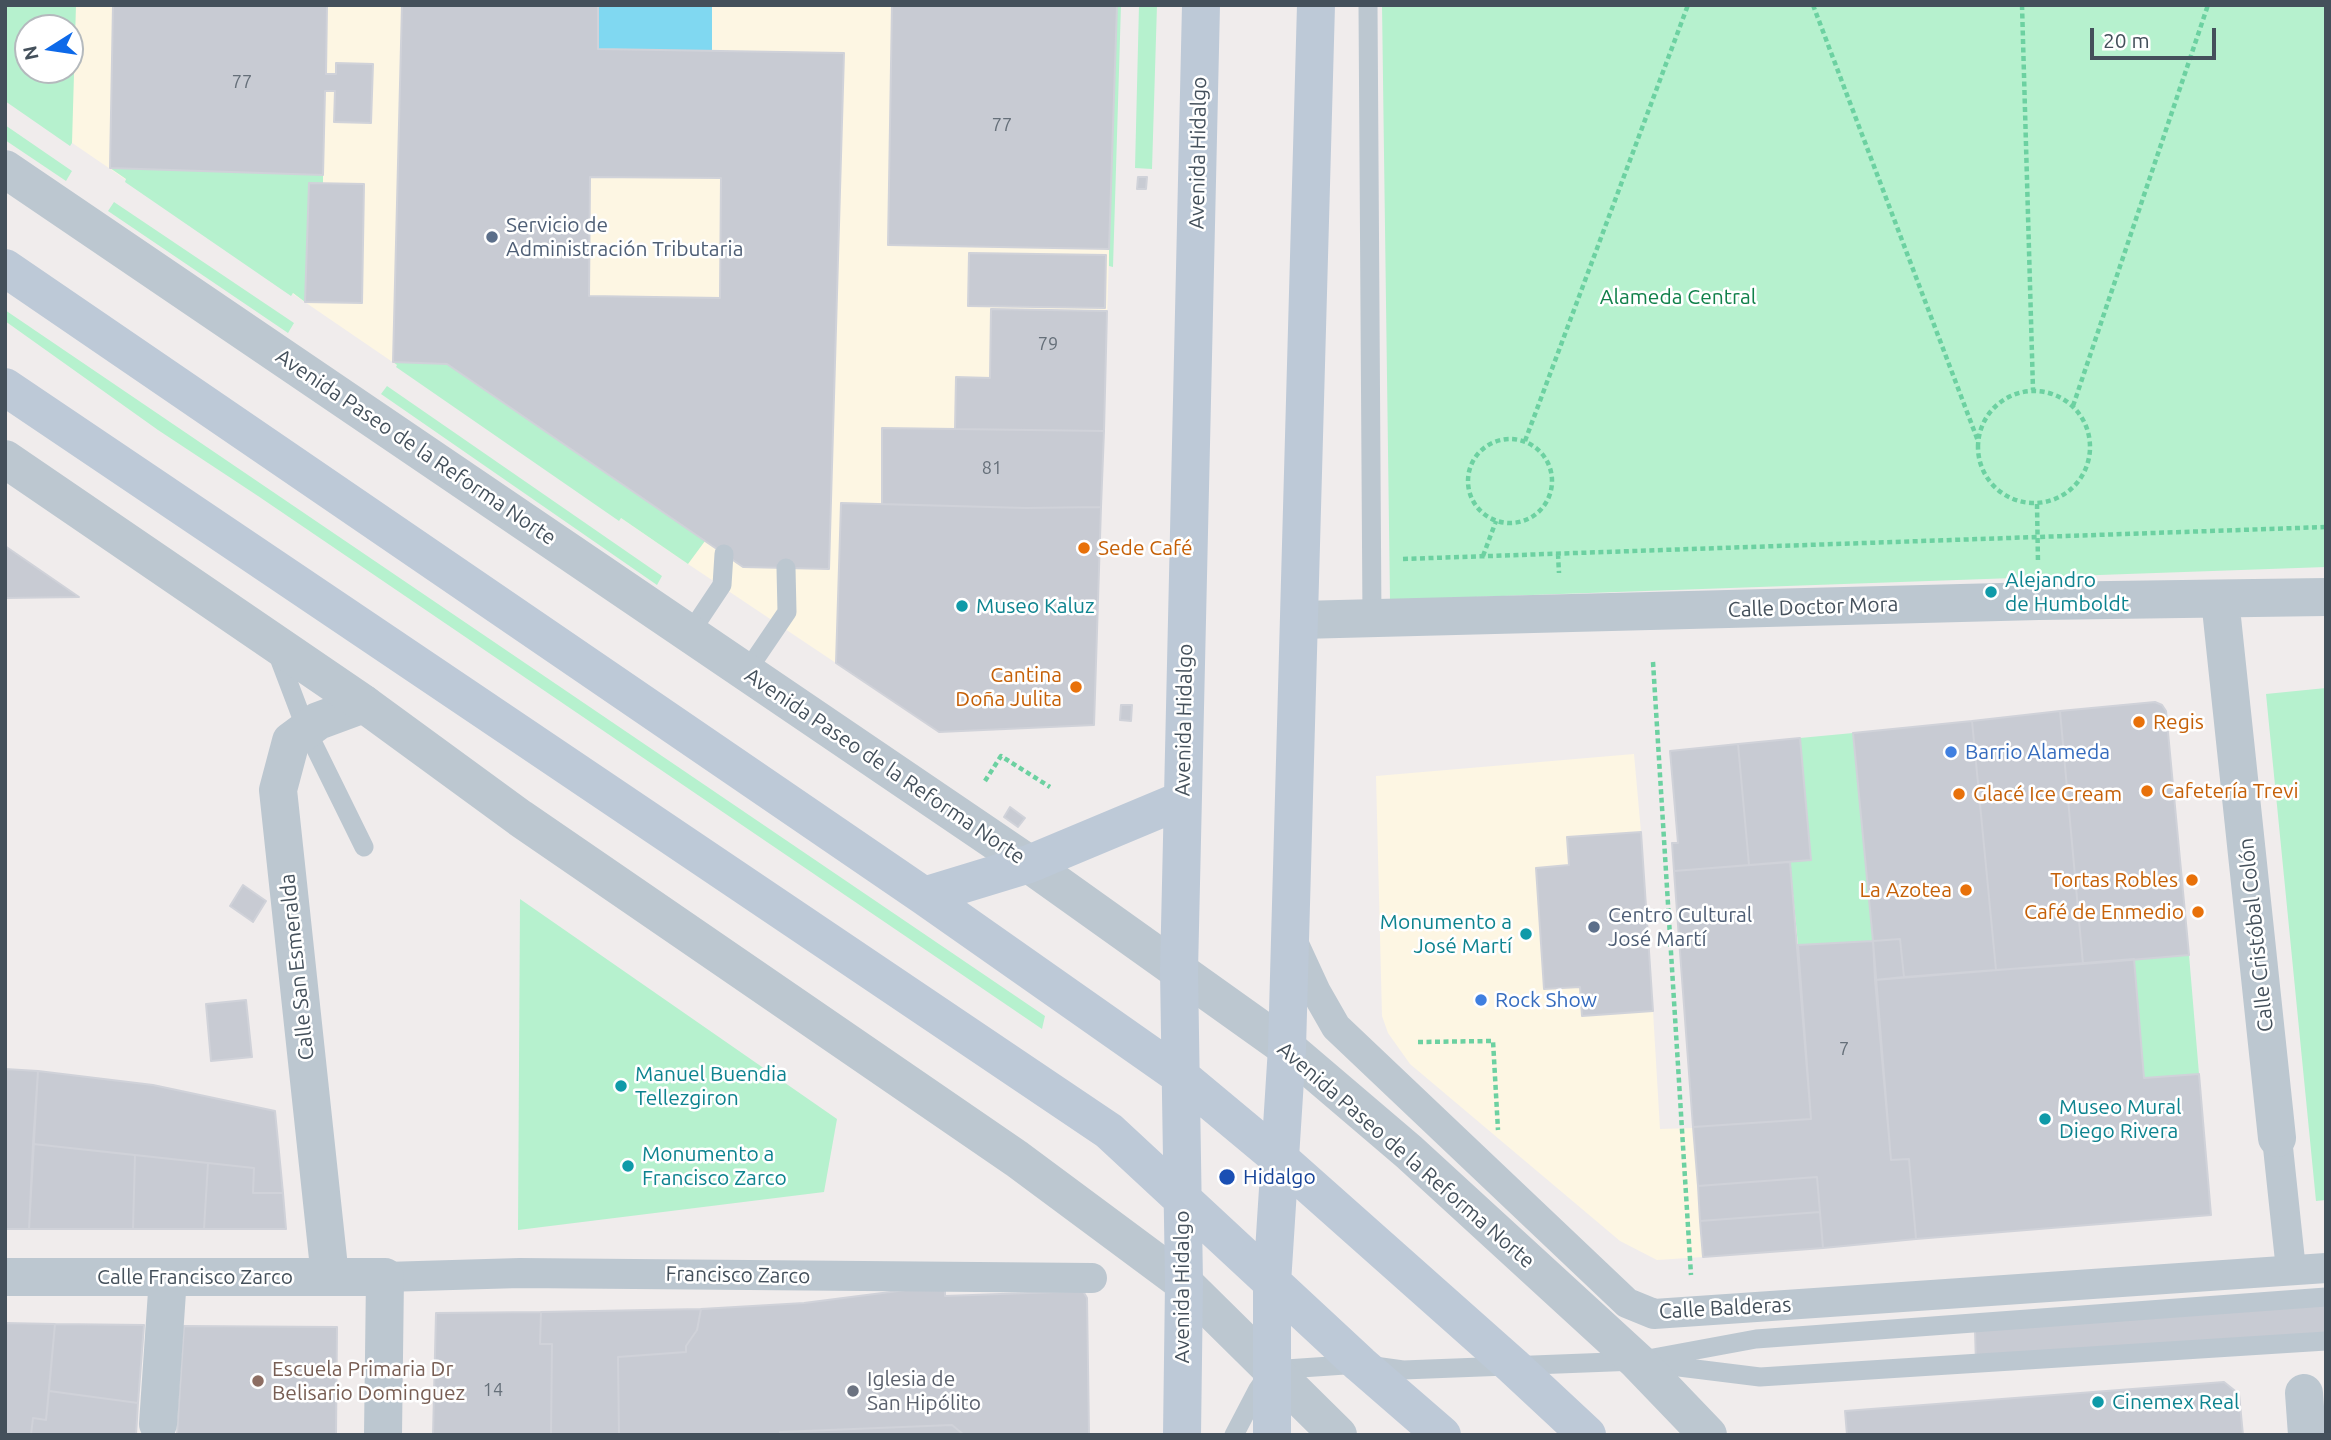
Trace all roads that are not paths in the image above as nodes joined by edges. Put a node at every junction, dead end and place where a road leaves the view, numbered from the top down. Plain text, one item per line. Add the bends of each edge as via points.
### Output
1 (1201, 5) edge
2 (1316, 5) edge
3 (1368, 5) edge
4 (5, 169) edge
5 (5, 268) edge
6 (5, 387) edge
7 (5, 459) edge
8 (724, 554) dead end
9 (786, 568) dead end
10 (2326, 597) edge
11 (2220, 599) junction
12 (1372, 619) junction
13 (1300, 620) junction
14 (690, 633) junction
15 (273, 641) junction
16 (747, 671) junction
17 (364, 704) junction
18 (306, 729) junction
19 (1182, 800) junction
20 (364, 847) dead end
21 (1028, 864) junction
22 (925, 896) junction
23 (1291, 936) junction
24 (1179, 971) junction
25 (1287, 1048) junction
26 (1179, 1075) junction
27 (2277, 1138) joint
28 (1281, 1160) junction
29 (1182, 1198) junction
30 (2326, 1268) edge
31 (2291, 1270) junction
32 (168, 1277) junction
33 (330, 1277) junction
34 (384, 1277) junction
35 (5, 1278) edge
36 (1092, 1278) dead end
37 (1184, 1283) junction
38 (1272, 1283) junction
39 (2326, 1297) edge
40 (2326, 1341) edge
41 (1637, 1361) junction
42 (1360, 1364) junction
43 (1513, 1366) junction
44 (1271, 1370) junction
45 (2304, 1393) dead end
46 (158, 1424) dead end
47 (383, 1435) edge
48 (1182, 1435) edge
49 (1234, 1435) edge
50 (1272, 1435) edge
51 (1338, 1435) edge
52 (1441, 1435) edge
53 (1587, 1435) edge
54 (1708, 1435) edge
55 (2307, 1435) edge

1 - 19 main road, Avenida Hidalgo
2 - 13 main road
3 - 12 lane
4 - 14 street, Avenida Paseo de la Reforma Norte
5 - 22 main road
6 - 29 main road via 1058,1095 1109,1131
7 - 15 street
8 - 14 lane via 722,585
9 - 16 lane via 786,612
10 - 11 street, Calle Doctor Mora
11 - 12 street, Calle Doctor Mora
11 - 27 street, Calle Cristóbal Colón
12 - 13 street, Calle Doctor Mora
13 - 23 main road
14 - 16 street, Avenida Paseo de la Reforma Norte
15 - 17 street
15 - 18 lane
16 - 21 street, Avenida Paseo de la Reforma Norte
17 - 18 street, Calle San Esmeralda
17 - 37 street via 520,818 1017,1159
18 - 20 lane
18 - 33 street, Calle San Esmeralda via 291,741 278,790
19 - 21 main road
19 - 24 main road, Avenida Hidalgo
21 - 22 main road
21 - 24 street, Avenida Paseo de la Reforma Norte
22 - 26 main road
23 - 25 main road
23 - 31 street, Calle Balderas via 1336,1027 1628,1303 1654,1314
24 - 25 street, Avenida Paseo de la Reforma Norte
24 - 26 main road, Avenida Hidalgo
25 - 28 main road
25 - 41 street, Avenida Paseo de la Reforma Norte via 1409,1152
26 - 28 main road
26 - 29 main road, Avenida Hidalgo
27 - 31 street, Calle Cristóbal Colón
28 - 38 main road
28 - 43 main road
29 - 37 main road, Avenida Hidalgo
29 - 38 main road
30 - 31 street, Calle Balderas
32 - 33 street, Calle Francisco Zarco
32 - 35 street, Calle Francisco Zarco
32 - 46 street
33 - 34 street, Calle Francisco Zarco
34 - 36 street, Francisco Zarco via 520,1273
34 - 47 street
37 - 44 street
37 - 48 main road, Avenida Hidalgo
38 - 42 main road
38 - 44 main road
39 - 41 lane via 1756,1339
40 - 41 lane via 1760,1377
41 - 43 lane
41 - 54 street, Avenida Paseo de la Reforma Norte
42 - 43 lane via 1404,1370
42 - 44 lane
42 - 52 main road
43 - 53 main road
44 - 49 lane
44 - 50 main road
44 - 51 street
45 - 55 street

